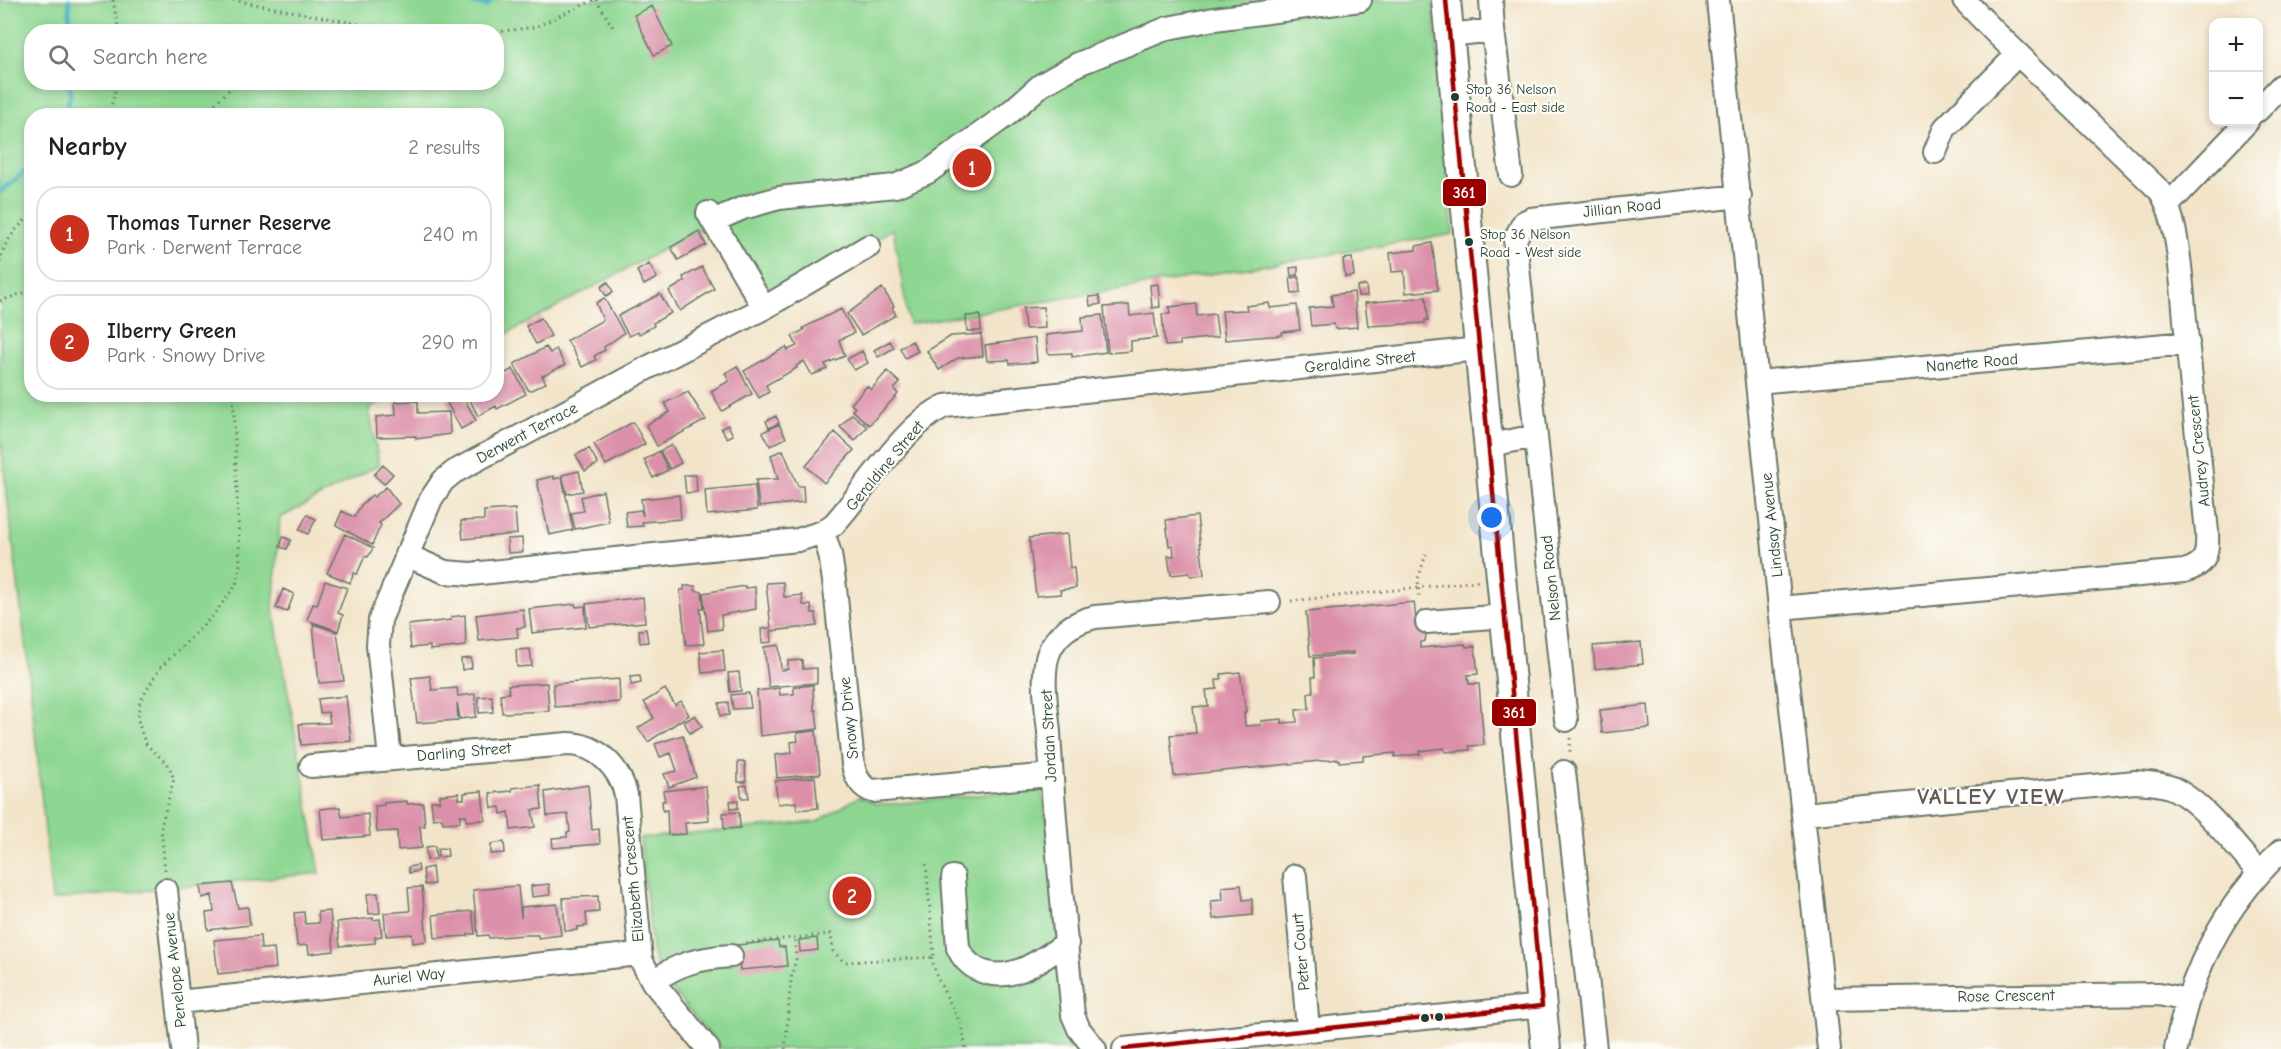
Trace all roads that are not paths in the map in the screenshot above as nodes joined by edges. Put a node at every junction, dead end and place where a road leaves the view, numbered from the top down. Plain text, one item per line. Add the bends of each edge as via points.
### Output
1 (1360, 0) edge
2 (1446, 0) edge
3 (1491, 0) edge
4 (1718, 0) edge
5 (1964, 0) edge
6 (1493, 30) junction
7 (1449, 35) junction
8 (2018, 54) junction
9 (2281, 86) edge
10 (2263, 106) edge
11 (2243, 126) edge
12 (1935, 152) dead end
13 (1511, 175) dead end
14 (1740, 196) junction
15 (2168, 205) junction
16 (1515, 239) joint
17 (869, 246) dead end
18 (764, 308) junction
19 (2188, 343) junction
20 (1479, 350) junction
21 (1757, 382) junction
22 (1536, 436) junction
23 (1490, 445) junction
24 (823, 532) junction
25 (406, 555) junction
26 (1280, 602) road end
27 (1780, 608) junction
28 (1506, 616) junction
29 (1427, 622) dead end
30 (1568, 729) road end
31 (390, 759) junction
32 (610, 763) joint
33 (311, 766) dead end
34 (1567, 767) road end
35 (1051, 775) junction
36 (1804, 814) junction
37 (2281, 851) edge
38 (2259, 873) junction
39 (1294, 876) dead end
40 (953, 877) dead end
41 (166, 890) road end
42 (1067, 943) junction
43 (734, 950) road end
44 (639, 954) junction
45 (653, 982) junction
46 (1825, 999) junction
47 (2187, 1000) junction
48 (178, 1002) junction
49 (1542, 1006) junction
50 (1308, 1029) junction
51 (1215, 1044) edge
52 (183, 1049) edge
53 (708, 1049) edge
54 (1095, 1049) edge
55 (1124, 1049) edge
56 (1546, 1049) edge
57 (1595, 1049) edge
58 (1829, 1049) edge
59 (2176, 1049) edge

1 - 18 street via 1168,28 1078,64 1041,86 928,172 895,186 779,198 711,217
2 - 7 main road
3 - 6 street
4 - 14 street, Lindsay Avenue
5 - 8 street, Audrey Crescent
6 - 7 street
6 - 13 street
7 - 20 main road
8 - 12 street via 1945,128
8 - 15 street, Audrey Crescent via 2160,191
9 - 10 street
11 - 15 street
14 - 16 street, Jillian Road via 1531,219 1524,222
14 - 21 street, Lindsay Avenue
15 - 19 street, Audrey Crescent via 2173,217
16 - 22 street, Nelson Road
17 - 18 street, Derwent Terrace
18 - 25 street, Derwent Terrace via 454,472 435,492
19 - 21 street, Nanette Road
19 - 27 street, Audrey Crescent via 2208,546 2204,559 2194,568
20 - 23 main road
20 - 24 street, Geraldine Street via 945,406 921,421 839,519
21 - 27 street, Lindsay Avenue
22 - 23 street
22 - 30 street, Nelson Road
23 - 28 main road
24 - 25 street, Geraldine Street via 788,542 471,574 445,572
24 - 35 street, Snowy Drive via 835,588 854,769 862,784 873,791
25 - 31 street, Derwent Terrace via 378,631
26 - 35 street, Jordan Street via 1103,615 1080,621 1061,634 1052,645 1046,666
27 - 36 street, Lindsay Avenue
28 - 29 street
28 - 49 main road
31 - 32 street, Darling Street via 577,744
31 - 33 street, Darling Street
32 - 44 street, Elizabeth Crescent via 622,779 627,804
34 - 57 street
35 - 42 street, Jordan Street
36 - 38 street via 2135,782 2155,784 2171,788 2198,807
36 - 46 street, Lindsay Avenue
37 - 38 street
38 - 47 street via 2209,946
39 - 50 street, Peter Court
40 - 42 street via 958,948 973,967 1003,975
41 - 48 street, Penelope Avenue
42 - 54 street, Jordan Street via 1074,1020
43 - 45 street via 687,963
44 - 45 street, Elizabeth Crescent
44 - 48 street, Auriel Way
45 - 53 street, Elizabeth Crescent
46 - 47 street, Rose Crescent via 2159,994
46 - 58 street, Lindsay Avenue
47 - 59 street
48 - 52 street, Penelope Avenue
49 - 50 street
49 - 56 main road
50 - 51 street
51 - 55 street

